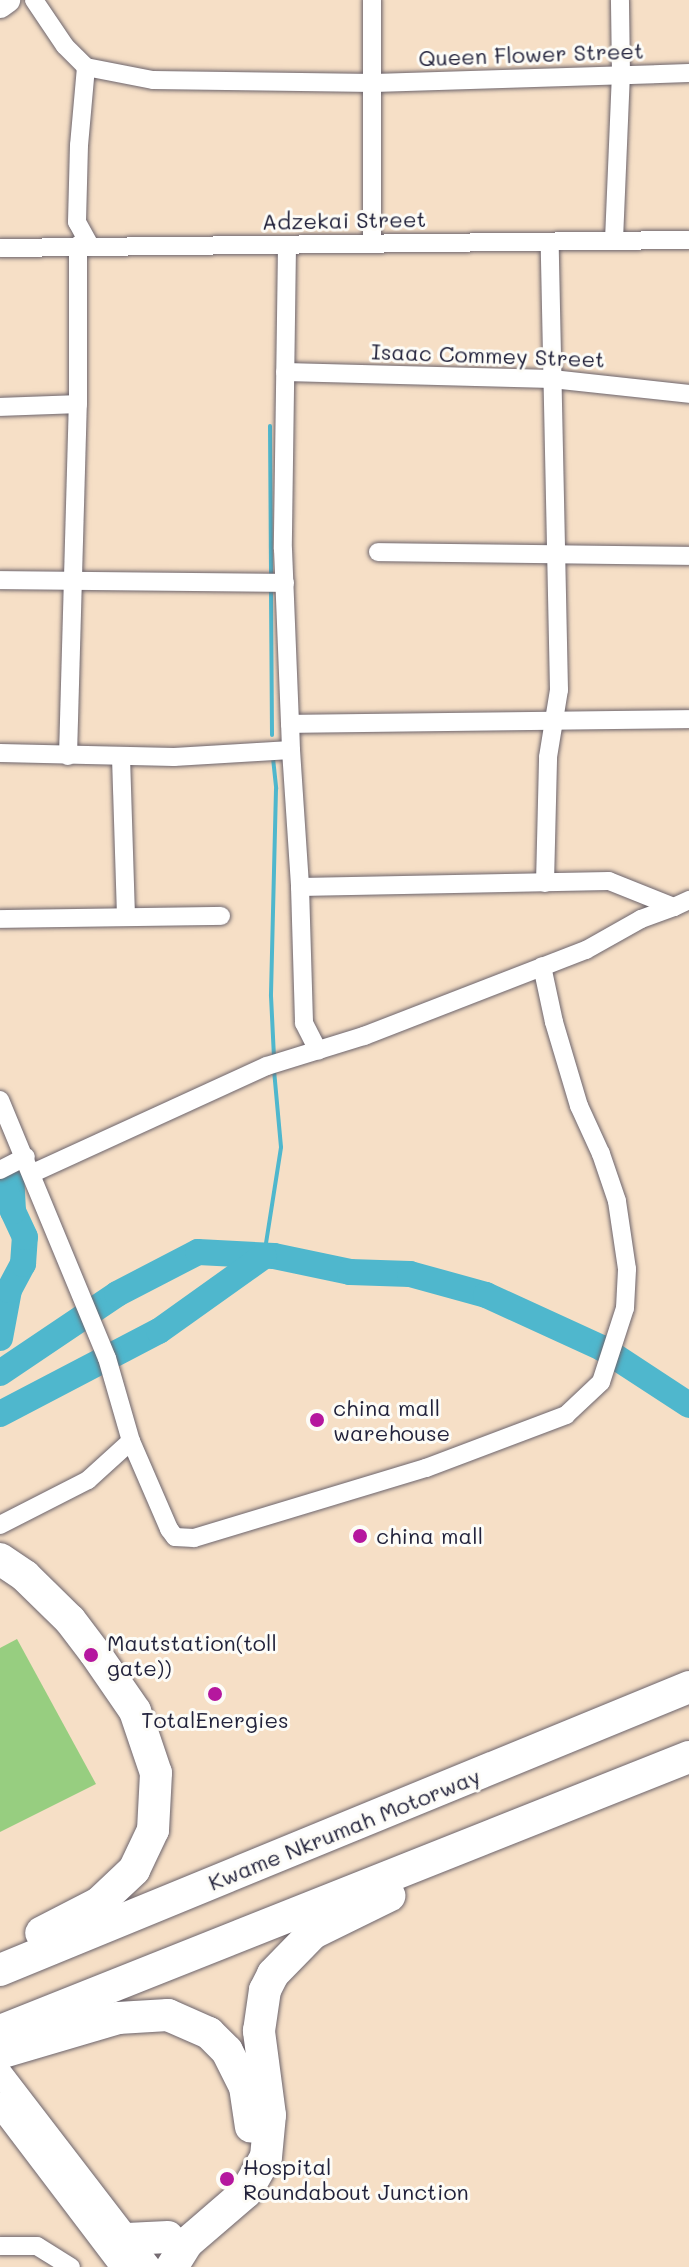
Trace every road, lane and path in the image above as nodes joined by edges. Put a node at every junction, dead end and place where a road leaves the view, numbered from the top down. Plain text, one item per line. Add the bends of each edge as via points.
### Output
1 (7, 0) edge
2 (34, 0) edge
3 (372, 0) edge
4 (620, 0) edge
5 (0, 5) edge
6 (86, 67) junction
7 (689, 73) edge
8 (621, 75) junction
9 (374, 83) junction
10 (614, 240) junction
11 (689, 240) edge
12 (550, 242) junction
13 (372, 243) junction
14 (84, 245) junction
15 (287, 246) junction
16 (0, 248) edge
17 (285, 372) junction
18 (552, 379) junction
19 (689, 394) edge
20 (78, 404) junction
21 (0, 407) edge
22 (378, 552) dead end
23 (555, 556) junction
24 (689, 556) edge
25 (74, 578) junction
26 (0, 580) edge
27 (285, 583) junction
28 (689, 719) edge
29 (554, 723) junction
30 (290, 724) junction
31 (291, 750) junction
32 (0, 753) edge
33 (68, 756) junction
34 (121, 757) junction
35 (545, 883) junction
36 (300, 887) junction
37 (681, 904) edge
38 (126, 916) junction
39 (221, 916) dead end
40 (0, 919) edge
41 (542, 966) junction
42 (318, 1051) junction
43 (0, 1100) edge
44 (29, 1165) junction
45 (0, 1170) edge
46 (131, 1441) junction
47 (0, 1525) edge
48 (0, 1559) edge
49 (689, 1687) edge
50 (689, 1757) edge
51 (464, 1844) junction
52 (0, 1951) edge
53 (0, 1970) edge
54 (0, 2031) edge
55 (0, 2053) edge
56 (0, 2073) edge
57 (0, 2105) edge
58 (0, 2246) edge
59 (170, 2252) edge
60 (125, 2253) edge
61 (71, 2267) edge
62 (149, 2267) edge

1 - 5 main road
2 - 6 street
3 - 9 street
4 - 8 street
6 - 9 street, Queen Flower Street via 195,83
6 - 14 street via 77,222
7 - 8 street, Queen Flower Street
8 - 9 street, Queen Flower Street
8 - 10 street
9 - 13 street
10 - 11 street, Adzekai Street
10 - 12 street, Adzekai Street
12 - 13 street, Adzekai Street
12 - 18 street
13 - 15 street, Adzekai Street
14 - 15 street, Adzekai Street
14 - 16 street, Adzekai Street
14 - 20 street
15 - 17 street
17 - 18 street, Isaac Commey Street
17 - 27 street
18 - 19 street, Isaac Commey Street
18 - 23 street
20 - 21 street
20 - 25 street
22 - 23 street
23 - 24 street
23 - 29 street via 559,690
25 - 26 street
25 - 27 street
25 - 33 street
27 - 30 street
28 - 29 street
29 - 30 street
29 - 35 street via 548,757
30 - 31 street
31 - 34 street
31 - 36 street
32 - 33 street
33 - 34 street
34 - 38 street
35 - 36 street
35 - 37 street via 609,881
36 - 42 street via 304,1023
37 - 41 street
38 - 39 street
38 - 40 street
41 - 42 street
41 - 46 street via 569,1075 619,1214 627,1269 625,1308 601,1382 566,1415 426,1468 194,1538 175,1537 169,1529
42 - 44 street via 274,1064
43 - 44 street
44 - 45 street
44 - 46 street via 108,1362
46 - 47 street via 88,1480
48 - 52 highway via 70,1620 135,1711 150,1746 156,1800 153,1830 140,1858 115,1889 77,1915
49 - 53 highway, Kwame Nkrumah Motorway
50 - 51 highway
51 - 54 highway
51 - 59 highway via 413,1884 313,1933 273,1974 259,2031 270,2115 266,2157 246,2192
55 - 59 highway via 92,2024 145,2015 190,2022 227,2051 249,2103 246,2163
56 - 60 main road
57 - 60 main road
58 - 61 street via 37,2246
59 - 60 highway
59 - 62 highway
60 - 62 main road

